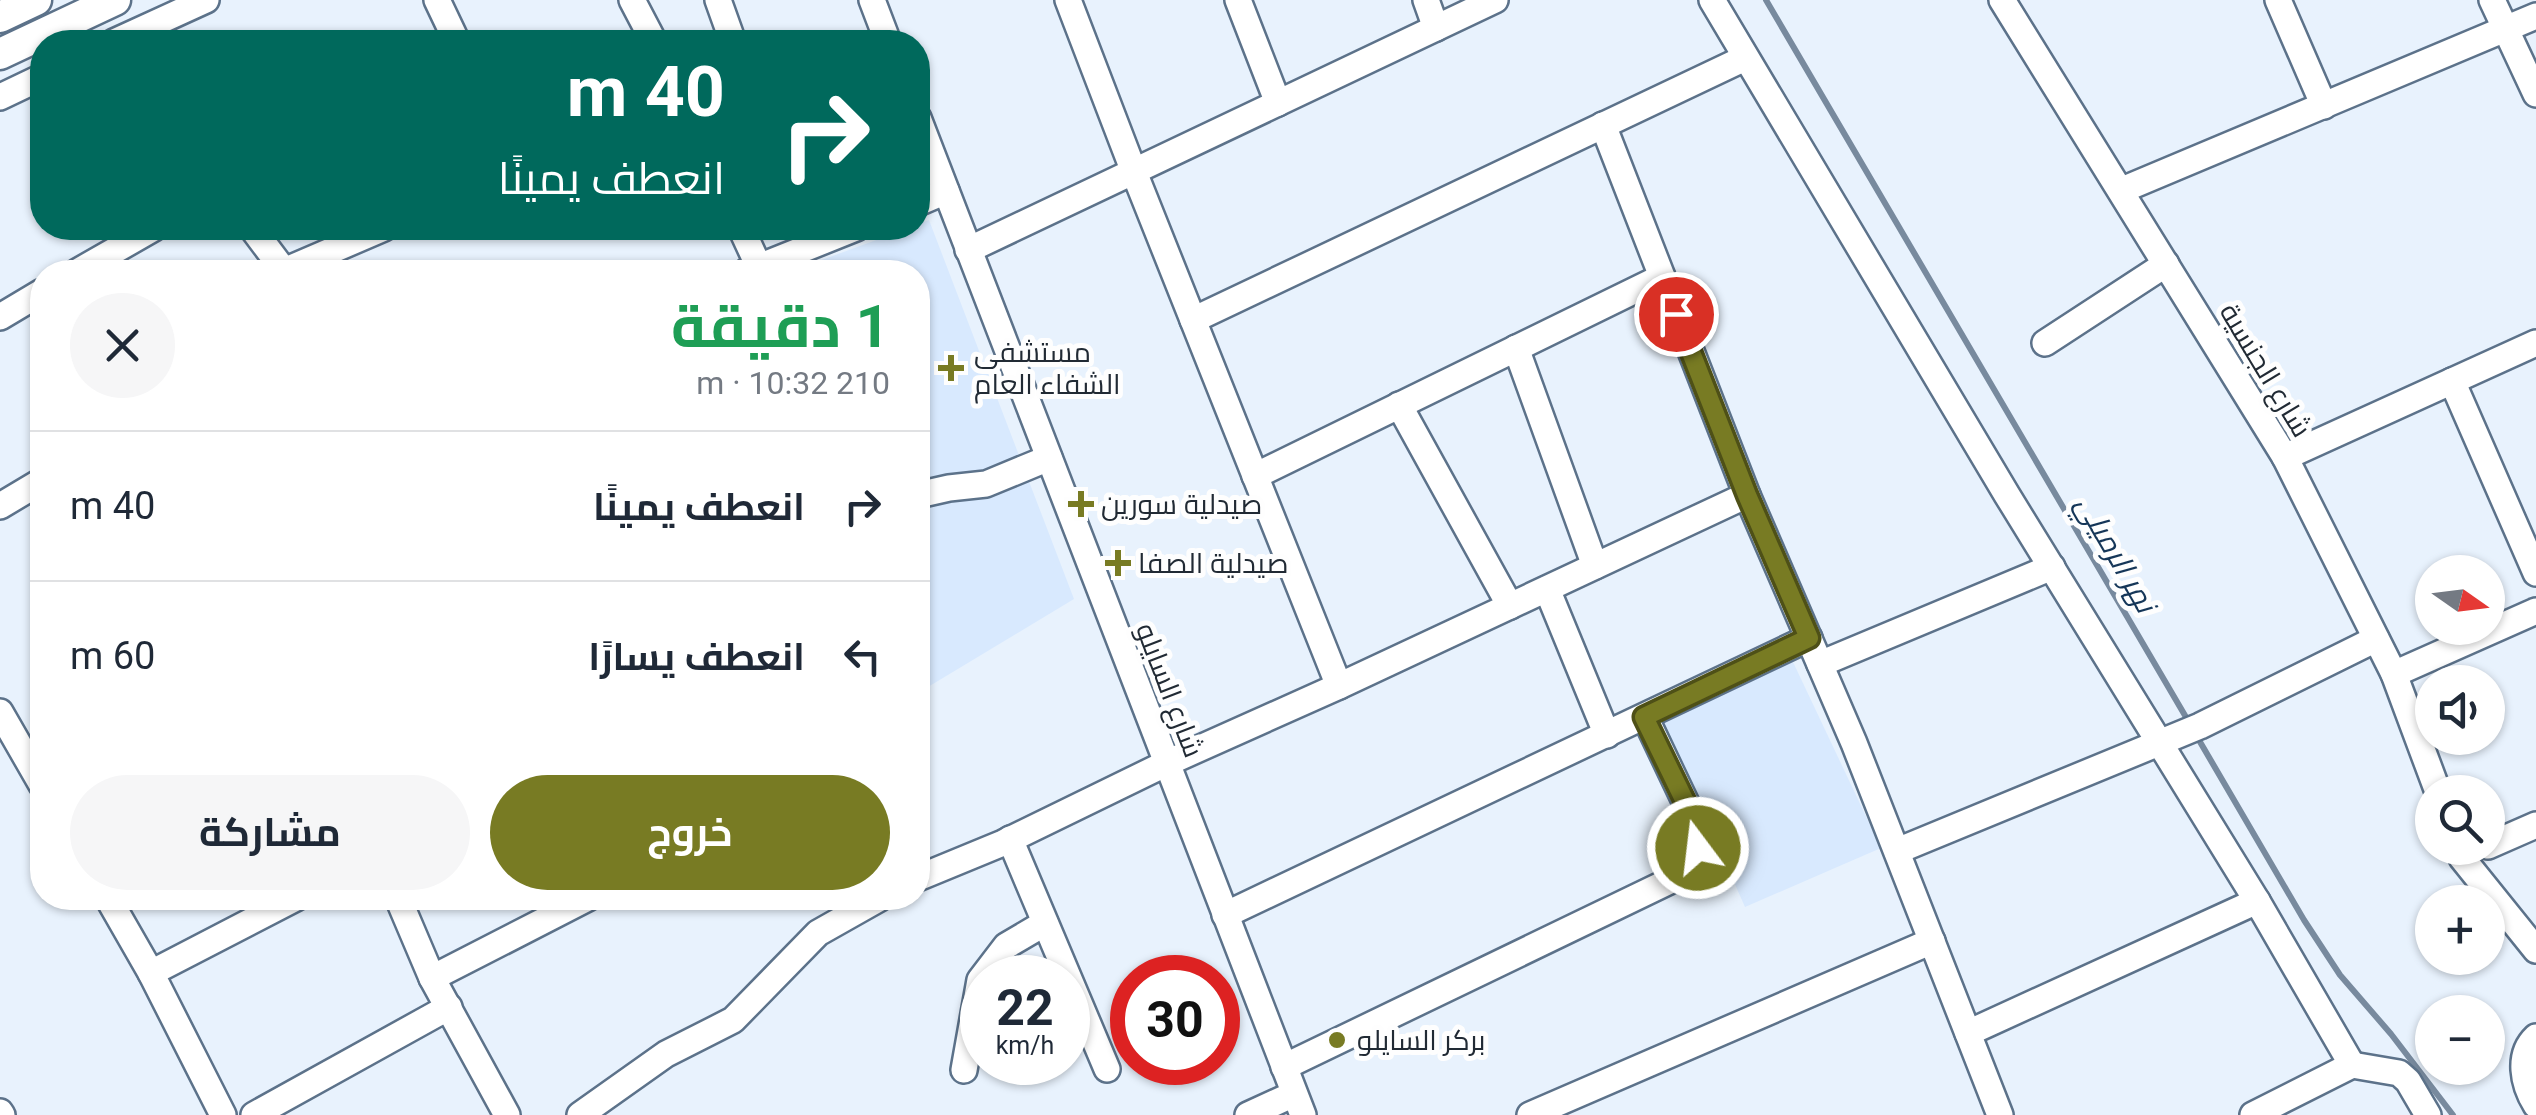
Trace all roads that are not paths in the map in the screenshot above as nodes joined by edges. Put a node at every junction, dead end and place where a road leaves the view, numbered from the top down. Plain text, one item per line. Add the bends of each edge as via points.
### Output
1 (36, 0) edge
2 (206, 0) edge
3 (437, 0) edge
4 (632, 0) edge
5 (718, 0) edge
6 (872, 0) edge
7 (1068, 0) edge
8 (1238, 0) edge
9 (1426, 0) edge
10 (1495, 0) edge
11 (1712, 0) edge
12 (2002, 0) edge
13 (2278, 0) edge
14 (2492, 0) edge
15 (112, 2) edge
16 (2536, 16) edge
17 (0, 17) edge
18 (1436, 28) junction
19 (2506, 29) junction
20 (52, 30) edge
21 (122, 30) edge
22 (146, 30) edge
23 (451, 30) edge
24 (648, 30) edge
25 (729, 30) edge
26 (883, 30) edge
27 (30, 40) edge
28 (0, 54) edge
29 (1745, 58) junction
30 (30, 82) edge
31 (2536, 94) edge
32 (0, 97) edge
33 (1278, 103) junction
34 (2324, 106) junction
35 (1602, 125) junction
36 (930, 149) edge
37 (1134, 172) junction
38 (2122, 190) junction
39 (946, 191) junction
40 (930, 198) edge
41 (133, 240) edge
42 (348, 240) edge
43 (798, 240) edge
44 (968, 250) junction
45 (98, 260) edge
46 (308, 260) edge
47 (767, 260) edge
48 (2166, 264) junction
49 (1662, 277) junction
50 (30, 299) edge
51 (0, 317) edge
52 (1193, 320) junction
53 (2044, 343) dead end
54 (2536, 343) edge
55 (1516, 348) junction
56 (2452, 382) junction
57 (1399, 405) junction
58 (2285, 457) junction
59 (1049, 458) junction
60 (1255, 476) junction
61 (30, 488) edge
62 (930, 493) edge
63 (1747, 495) junction
64 (0, 506) edge
65 (1595, 566) junction
66 (2052, 567) junction
67 (2536, 573) edge
68 (1547, 589) junction
69 (1510, 606) junction
70 (2536, 611) edge
71 (1809, 638) junction
72 (2376, 639) junction
73 (1820, 664) junction
74 (2394, 674) junction
75 (1339, 686) junction
76 (0, 712) edge
77 (1644, 717) junction
78 (1607, 735) junction
79 (2166, 741) junction
80 (1167, 763) junction
81 (30, 764) edge
82 (2432, 775) edge
83 (2536, 825) edge
84 (2505, 837) edge
85 (1010, 839) junction
86 (1896, 851) junction
87 (2482, 865) edge
88 (930, 873) edge
89 (2257, 900) junction
90 (115, 910) edge
91 (273, 910) edge
92 (403, 910) edge
93 (565, 910) edge
94 (859, 910) edge
95 (1226, 915) junction
96 (1046, 923) junction
97 (1932, 941) junction
98 (2536, 950) edge
99 (999, 955) edge
100 (151, 973) junction
101 (432, 978) junction
102 (448, 1008) junction
103 (1968, 1033) junction
104 (2536, 1037) edge
105 (2352, 1065) junction
106 (1284, 1067) junction
107 (1107, 1069) dead end
108 (1299, 1104) edge
109 (2536, 1105) edge
110 (223, 1115) edge
111 (254, 1115) edge
112 (507, 1115) edge
113 (580, 1115) edge
114 (1248, 1115) edge
115 (1530, 1115) edge
116 (2000, 1115) edge
117 (2253, 1115) edge
118 (2428, 1115) edge

1 - 17 main road
2 - 22 street
3 - 23 street
4 - 24 street
5 - 25 street
6 - 26 street
7 - 37 street
8 - 33 street
9 - 18 street
10 - 18 street
11 - 29 street
12 - 38 street, شارع الجنسية
13 - 34 street
14 - 19 street
15 - 20 main road
15 - 21 street
16 - 19 street
18 - 33 street
19 - 31 street
19 - 34 street
27 - 28 main road
29 - 35 street
29 - 66 street
30 - 32 street
33 - 37 street
34 - 38 street
35 - 49 street
35 - 52 street
36 - 39 street, شارع السايلو
37 - 44 street
37 - 52 street
38 - 48 street, شارع الجنسية
39 - 40 street
39 - 44 street, شارع السايلو
41 - 45 street
42 - 46 street
43 - 47 street
44 - 59 street, شارع السايلو
48 - 53 street
48 - 58 street, شارع الجنسية
49 - 55 street
49 - 63 street
50 - 51 street
52 - 60 street
54 - 56 street
55 - 57 street
55 - 65 street
56 - 58 street
56 - 67 street
57 - 60 street
57 - 69 street
58 - 72 street, شارع الجنسية
59 - 62 street via 986,484
59 - 80 street, شارع السايلو
60 - 75 street
61 - 64 street
63 - 65 street
63 - 71 street
65 - 68 street
66 - 73 street
66 - 79 street
68 - 69 street
68 - 78 street
69 - 75 street
70 - 74 street
71 - 73 street
71 - 77 street
72 - 74 street, شارع الجنسية
72 - 79 street
73 - 86 street
74 - 82 street, شارع الجنسية
75 - 80 street
76 - 81 street
77 - 78 street
77 - 106 street via 1698,833 1692,864 1682,875
78 - 95 street
79 - 86 street
79 - 89 street
80 - 85 street
80 - 95 street, شارع السايلو
83 - 84 street
85 - 88 street
85 - 96 street
86 - 97 street
87 - 98 street
89 - 103 street
89 - 105 street
90 - 100 street
91 - 100 street
92 - 101 street
93 - 101 street
94 - 113 street via 818,933 733,1020 666,1054
95 - 106 street, شارع السايلو
96 - 99 street
96 - 107 street
97 - 103 street
97 - 115 street
100 - 110 street
101 - 102 street
102 - 111 street
102 - 112 street
103 - 116 street
104 - 109 street via 2522,1068
105 - 117 street
105 - 118 street via 2399,1073
106 - 108 street, شارع السايلو
108 - 114 street

